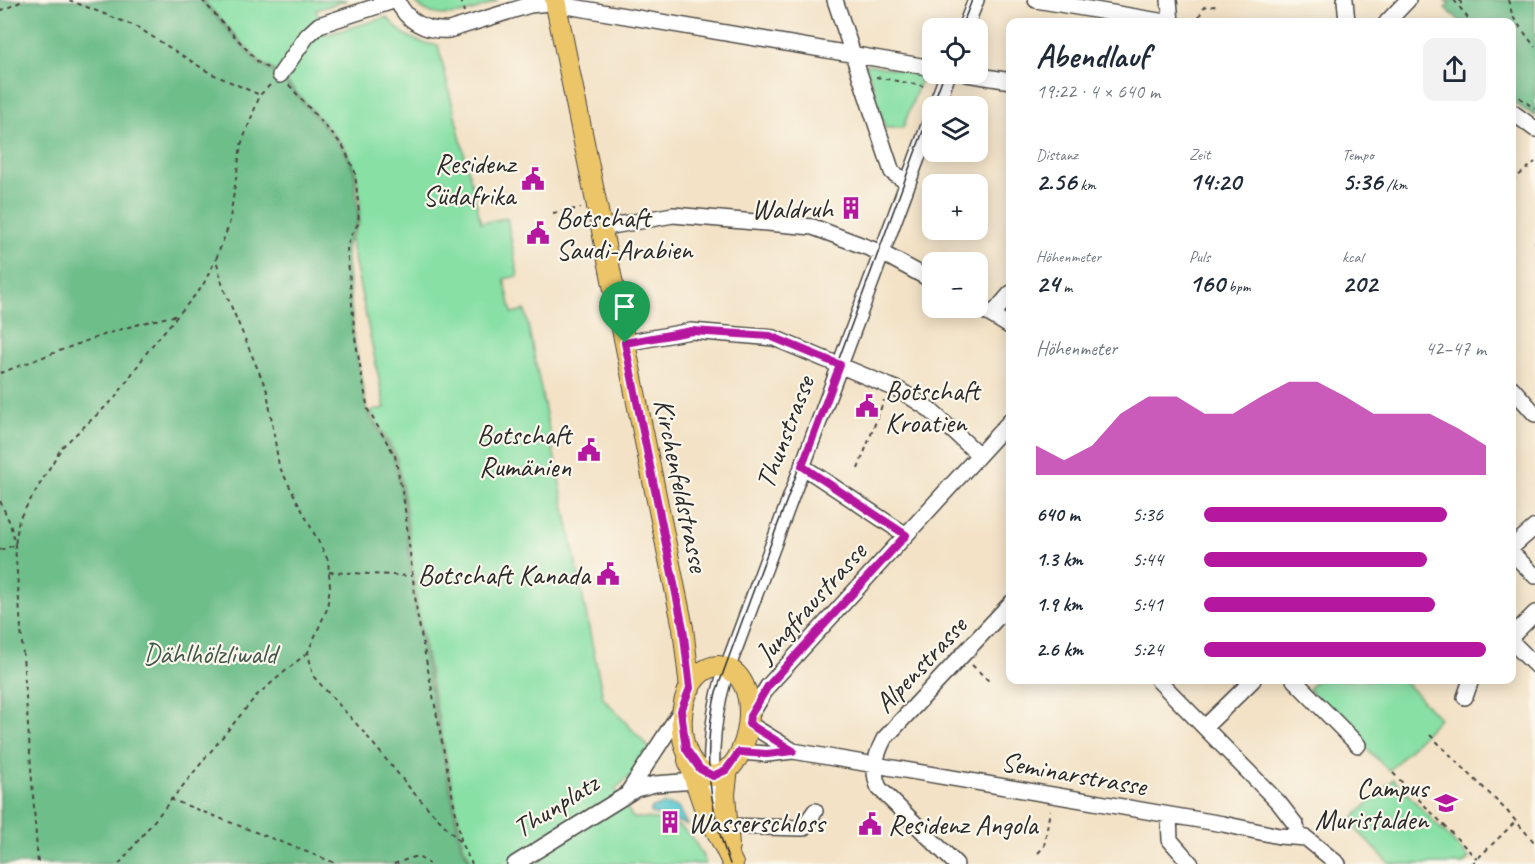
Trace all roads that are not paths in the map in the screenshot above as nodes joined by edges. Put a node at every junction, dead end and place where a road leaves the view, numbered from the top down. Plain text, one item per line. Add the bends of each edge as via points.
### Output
1 (397, 0) edge
2 (835, 0) edge
3 (976, 0) edge
4 (1036, 0) edge
5 (1169, 0) edge
6 (1345, 0) edge
7 (1408, 0) edge
8 (555, 2) edge
9 (969, 18) edge
10 (1142, 18) edge
11 (1170, 18) edge
12 (1347, 18) edge
13 (1391, 18) edge
14 (852, 53) junction
15 (922, 66) edge
16 (280, 75) road end
17 (988, 77) edge
18 (1006, 80) edge
19 (1516, 115) edge
20 (1535, 129) edge
21 (922, 145) edge
22 (908, 183) junction
23 (601, 228) junction
24 (882, 253) junction
25 (922, 275) edge
26 (1006, 296) edge
27 (988, 309) edge
28 (988, 313) edge
29 (1006, 324) edge
30 (625, 343) junction
31 (840, 365) junction
32 (1516, 393) edge
33 (1535, 414) edge
34 (1006, 425) edge
35 (979, 455) junction
36 (802, 466) junction
37 (1535, 527) edge
38 (906, 535) junction
39 (1516, 544) edge
40 (1516, 557) edge
41 (1535, 576) edge
42 (1006, 608) edge
43 (1535, 612) edge
44 (683, 628) junction
45 (1516, 632) edge
46 (1516, 646) edge
47 (1535, 665) edge
48 (717, 668) junction
49 (1162, 684) edge
50 (1249, 684) edge
51 (1298, 684) edge
52 (1470, 684) edge
53 (690, 688) junction
54 (1465, 697) dead end
55 (681, 711) junction
56 (749, 720) junction
57 (1205, 727) junction
58 (1358, 745) dead end
59 (793, 751) junction
60 (875, 764) junction
61 (719, 769) junction
62 (626, 794) junction
63 (815, 811) dead end
64 (1169, 815) junction
65 (726, 826) junction
66 (1298, 836) junction
67 (732, 862) edge
68 (515, 864) edge
69 (956, 864) edge
70 (1191, 864) edge
71 (1338, 864) edge

1 - 8 street via 416,23 444,30 530,5
1 - 16 street via 315,27
2 - 14 street
3 - 9 street
4 - 10 street
5 - 11 street
6 - 12 street
7 - 13 street
8 - 14 street
8 - 23 main road, Kirchenfeldstrasse
14 - 15 street
14 - 22 street via 892,172
17 - 18 street
19 - 20 street
21 - 22 street, Thunstrasse
22 - 24 street, Thunstrasse
23 - 24 street via 668,215 808,226
23 - 30 main road, Kirchenfeldstrasse
24 - 25 street
24 - 31 street, Thunstrasse
26 - 27 street
28 - 29 street
30 - 31 street via 692,331 766,336
30 - 44 main road, Kirchenfeldstrasse
31 - 35 street via 897,389 927,407
31 - 36 street, Thunstrasse
32 - 33 street
34 - 35 street, Jungfraustrasse
35 - 38 street, Jungfraustrasse
36 - 38 street
36 - 48 street, Thunstrasse
37 - 39 street
38 - 56 street, Jungfraustrasse via 768,686
40 - 41 street
42 - 60 street, Alpenstrasse via 884,739
43 - 45 street
44 - 48 main road, Kirchenfeldstrasse
44 - 53 main road, Kirchenfeldstrasse
46 - 47 street
48 - 53 main road, Thunplatz
48 - 56 main road via 741,680 748,697
48 - 61 street, Thunstrasse via 714,721
49 - 57 street
50 - 57 street
51 - 58 street
52 - 54 street
53 - 55 main road, Thunplatz
55 - 61 main road, Thunplatz via 686,749
55 - 62 street, Thunplatz
56 - 59 street, Seminarstrasse
56 - 61 main road
57 - 66 street via 1284,808 1296,825
59 - 60 street, Seminarstrasse
59 - 61 street, Seminarstrasse via 767,754
60 - 64 street, Seminarstrasse
60 - 69 street via 875,779 881,790
61 - 62 street, Thunplatz
61 - 65 main road via 725,788
61 - 67 main road
62 - 68 street, Thunplatz
63 - 65 street via 803,828
64 - 66 street, Seminarstrasse via 1279,836
64 - 70 street via 1170,840
65 - 67 main road
66 - 71 street, Seminarstrasse

